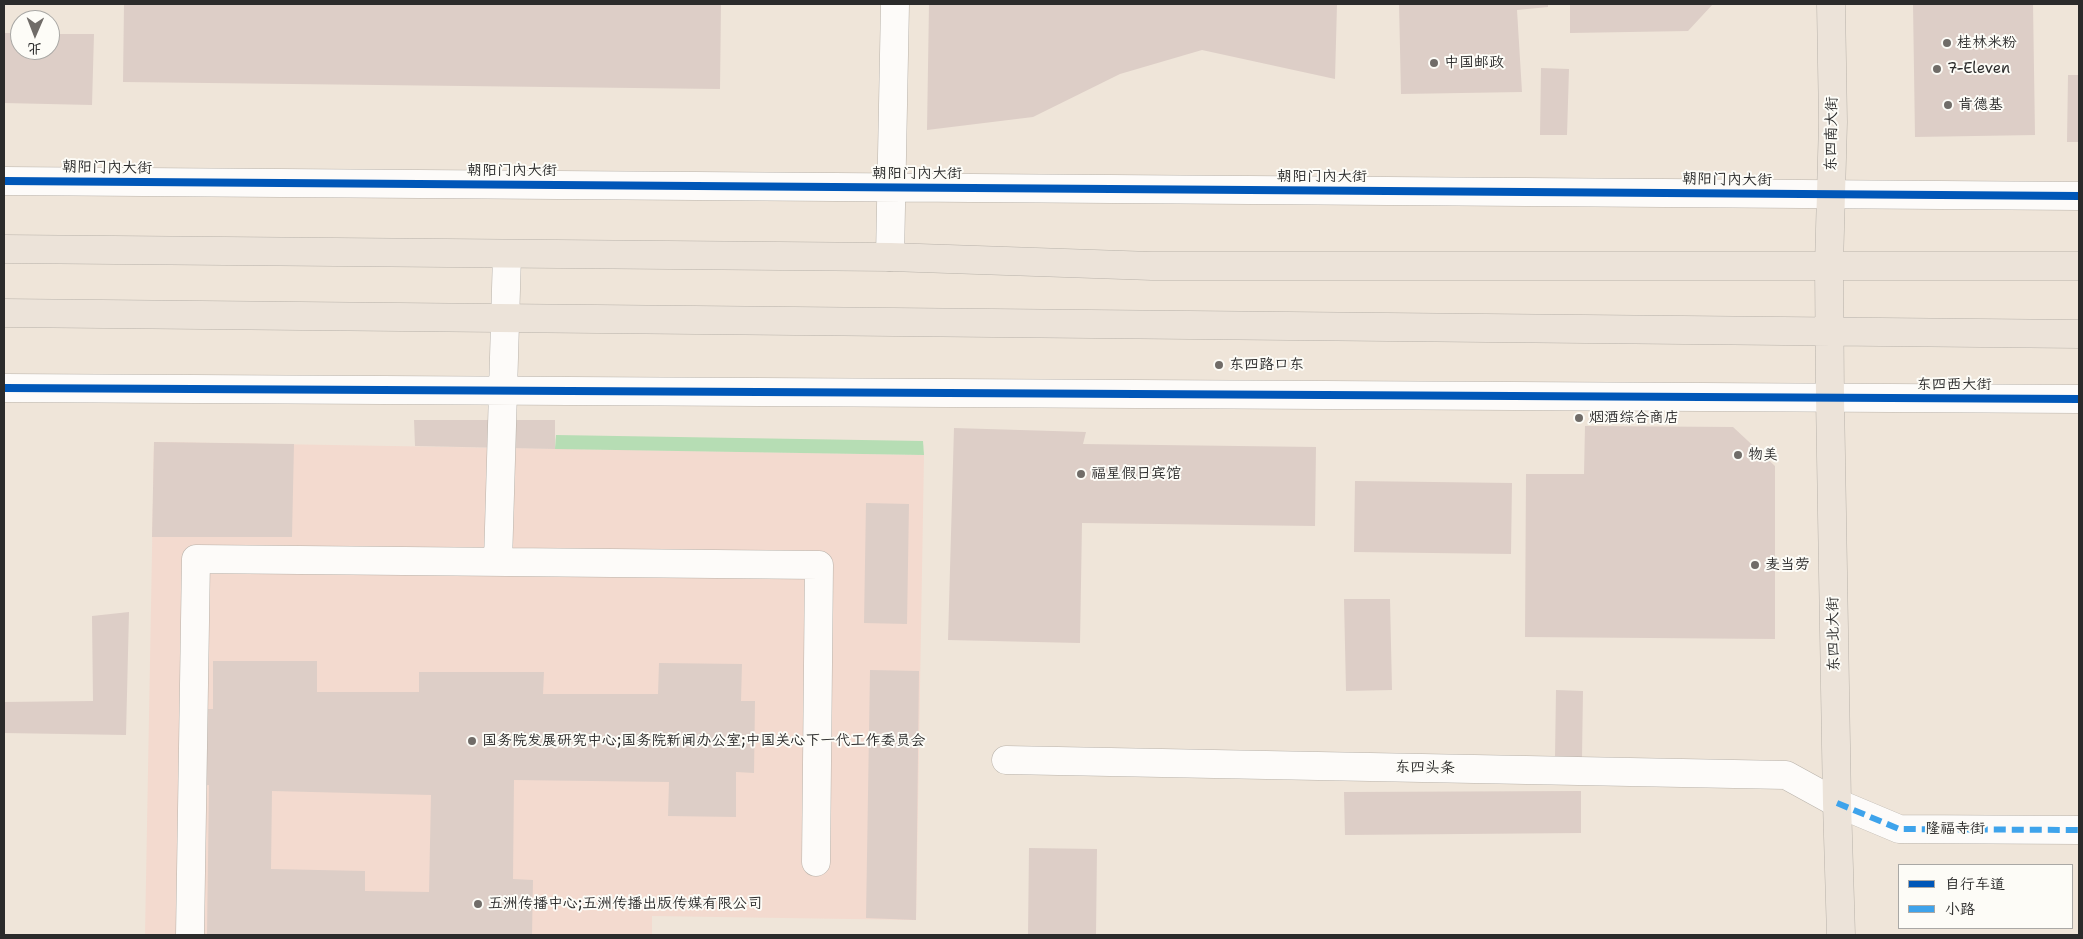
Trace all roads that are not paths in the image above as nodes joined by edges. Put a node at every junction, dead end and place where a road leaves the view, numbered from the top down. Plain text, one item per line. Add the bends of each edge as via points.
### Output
1 (895, 4) edge
2 (1831, 4) edge
3 (4, 181) edge
4 (891, 188) junction
5 (1831, 194) junction
6 (2079, 196) edge
7 (4, 249) edge
8 (507, 255) junction
9 (890, 257) junction
10 (1829, 265) junction
11 (2079, 266) edge
12 (4, 312) edge
13 (506, 319) junction
14 (1829, 332) junction
15 (2079, 334) edge
16 (4, 388) edge
17 (502, 390) junction
18 (1830, 398) junction
19 (2079, 399) edge
20 (498, 562) junction
21 (1006, 760) dead end
22 (1837, 803) junction
23 (2079, 830) edge
24 (816, 862) dead end
25 (190, 935) edge
26 (1841, 935) edge

1 - 4 street
2 - 5 main road, 东四南大街
3 - 4 street, 朝阳门内大街
4 - 5 street, 朝阳门内大街
4 - 9 street
5 - 6 street
5 - 10 main road, 东四南大街
7 - 8 main road
8 - 9 main road
8 - 13 street
9 - 10 main road via 1152,266
10 - 11 main road
10 - 14 main road, 东四南大街
12 - 13 main road
13 - 14 main road
13 - 17 street
14 - 15 main road
14 - 18 main road, 东四北大街
16 - 17 street
17 - 18 street
17 - 20 street
18 - 19 street, 东四西大街
18 - 22 main road, 东四北大街
20 - 24 street via 819,566
20 - 25 street via 196,559
21 - 22 street, 东四头条 via 1786,775
22 - 23 street, 隆福寺街 via 1899,828
22 - 26 main road, 东四北大街

